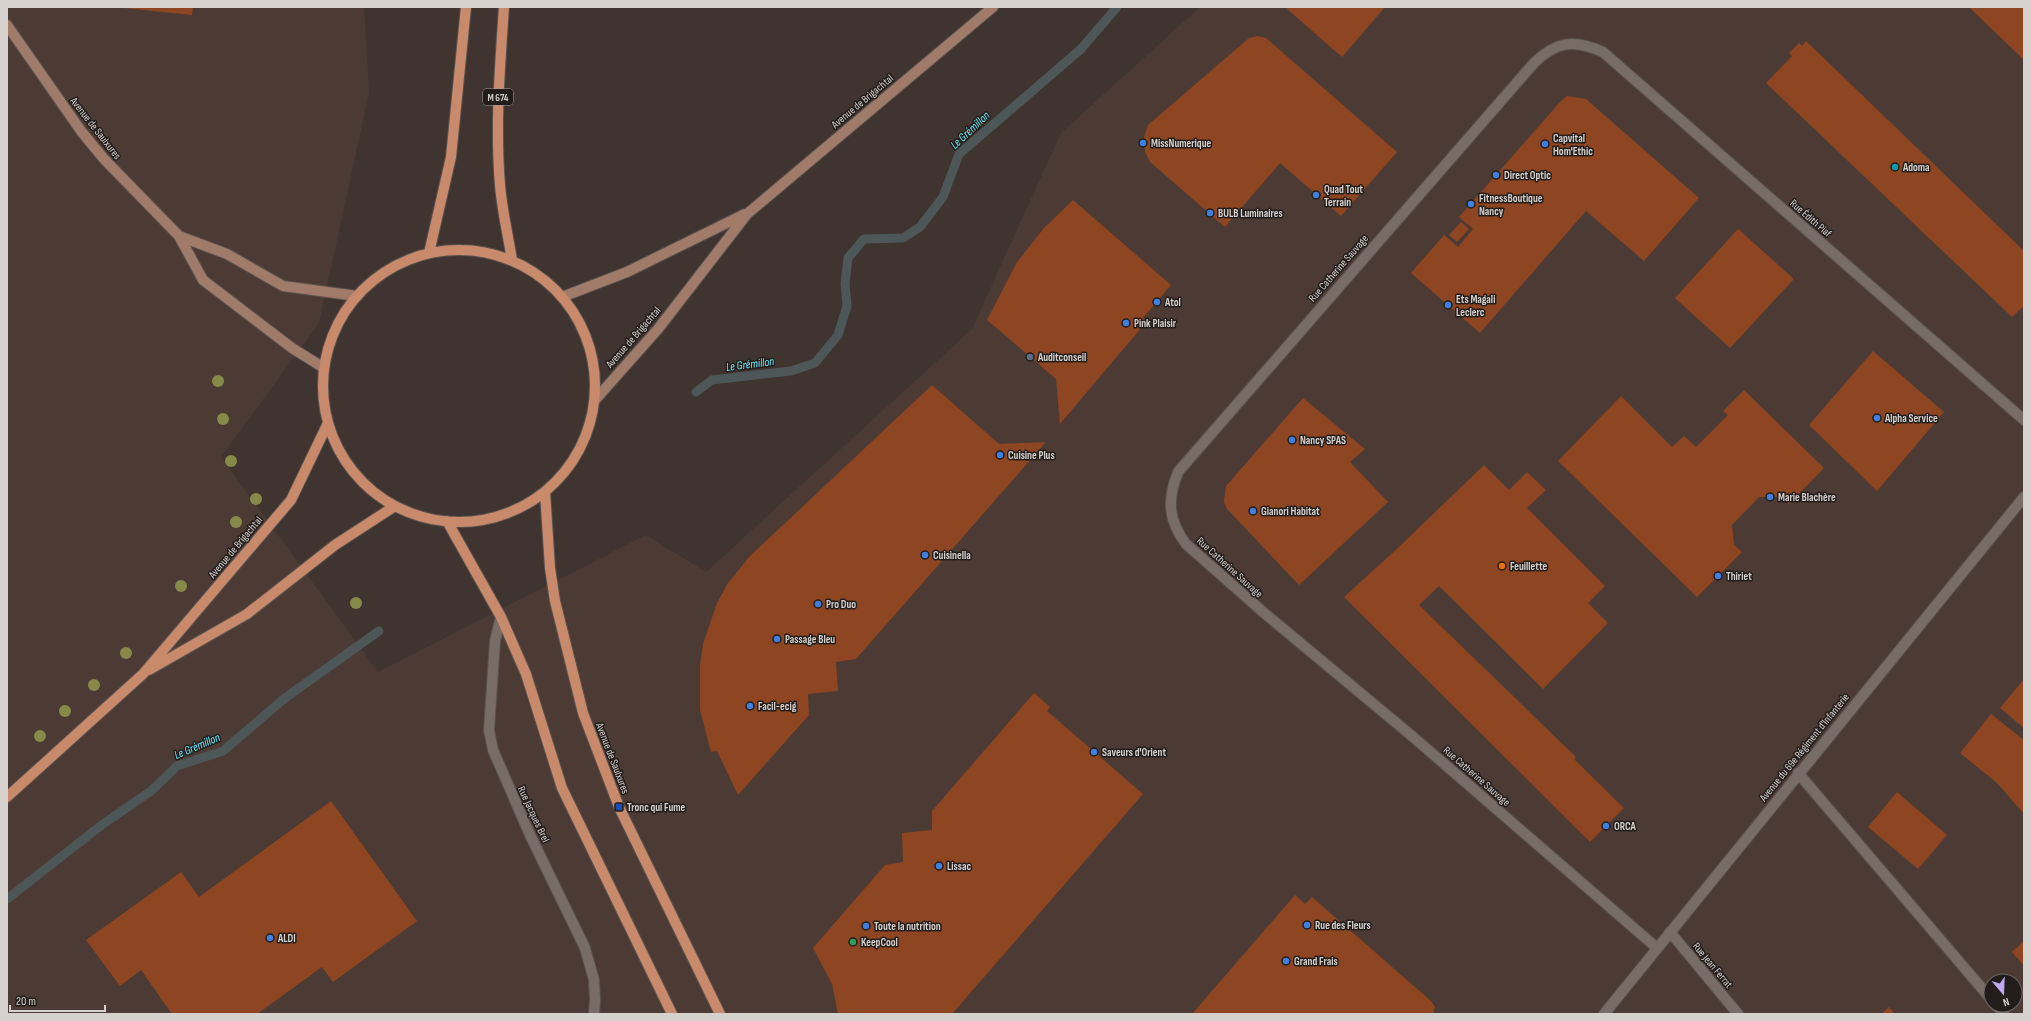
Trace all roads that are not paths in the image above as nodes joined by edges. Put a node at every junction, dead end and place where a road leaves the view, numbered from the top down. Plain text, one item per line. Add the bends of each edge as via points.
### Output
1 (466, 7) edge
2 (504, 7) edge
3 (993, 7) edge
4 (7, 25) edge
5 (1578, 43) joint
6 (747, 214) junction
7 (179, 236) junction
8 (430, 253) junction
9 (512, 260) junction
10 (357, 296) junction
11 (562, 297) junction
12 (324, 368) junction
13 (595, 400) junction
14 (2024, 420) edge
15 (328, 423) junction
16 (545, 492) junction
17 (2024, 496) edge
18 (395, 506) junction
19 (447, 521) junction
20 (501, 617) junction
21 (143, 674) junction
22 (1798, 773) junction
23 (7, 797) edge
24 (1670, 932) junction
25 (1656, 948) junction
26 (1983, 990) edge
27 (594, 1014) edge
28 (672, 1014) edge
29 (720, 1014) edge
30 (1604, 1014) edge
31 (1738, 1014) edge

1 - 8 main road via 451,157
2 - 9 main road, M 674 via 498,138 500,186
3 - 6 main road, Avenue de Brigachtal
4 - 7 main road, Avenue de Saulxures via 81,131
5 - 14 street, Rue Édith Piaf via 1603,52
5 - 25 street, Rue Catherine Sauvage via 1565,44 1553,49 1534,63 1178,472 1170,502 1177,531 1186,544 1205,562 1412,736
6 - 11 main road, Avenue de Brigachtal via 627,272
6 - 13 main road, Avenue de Brigachtal via 658,329
7 - 10 main road, Avenue de Saulxures via 227,254 284,286
7 - 12 main road, Avenue de Saulxures via 203,280 276,336
8 - 9 main road via 457,250 485,253
8 - 10 main road via 390,269
9 - 11 main road via 539,276
10 - 12 main road via 330,342
11 - 13 main road via 578,319 589,345 595,372
12 - 15 main road via 323,395
13 - 16 main road via 589,426 579,450 564,473
15 - 18 main road via 338,448 353,471 372,491
15 - 21 main road, Avenue de Brigachtal via 291,500
16 - 19 main road via 515,510 481,520
16 - 29 main road, Avenue de Saulxures via 555,601 583,714 619,807
17 - 22 street, Avenue du 69e Régiment d'Infanterie
18 - 19 main road via 420,516
18 - 21 main road, Avenue de Brigachtal via 335,545 247,614
19 - 20 main road
20 - 27 street, Rue Jacques Brel via 496,641 489,730 493,750 530,835 585,948 594,980
20 - 28 main road via 526,674 562,788
21 - 23 main road, Avenue de Brigachtal
22 - 24 street, Avenue du 69e Régiment d'Infanterie
22 - 26 street
24 - 25 street, Avenue du 69e Régiment d'Infanterie
24 - 31 street, Rue Jean Ferrat
25 - 30 street, Avenue du 69e Régiment d'Infanterie

